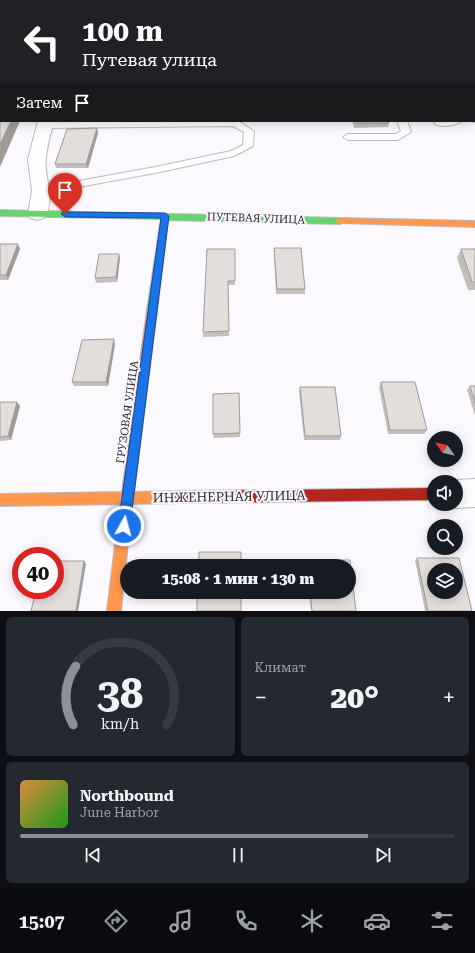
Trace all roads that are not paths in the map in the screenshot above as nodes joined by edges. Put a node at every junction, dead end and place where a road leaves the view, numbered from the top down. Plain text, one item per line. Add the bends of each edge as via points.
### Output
1 (417, 0) edge
2 (438, 0) edge
3 (402, 122) edge
4 (448, 122) edge
5 (45, 123) edge
6 (439, 123) dead end
7 (348, 137) dead end
8 (41, 191) junction
9 (0, 213) edge
10 (37, 214) junction
11 (165, 216) junction
12 (475, 224) edge
13 (475, 493) edge
14 (427, 494) edge
15 (463, 494) edge
16 (127, 498) junction
17 (0, 500) edge
18 (114, 611) edge

1 - 2 lane
3 - 7 lane via 406,132 398,137
4 - 6 lane
5 - 8 street via 37,158
5 - 8 lane via 234,123 249,130 248,146 234,153
8 - 10 street
9 - 10 street, ПУТЕВАЯ УЛИЦА
10 - 11 street, ПУТЕВАЯ УЛИЦА
11 - 12 street, ПУТЕВАЯ УЛИЦА
11 - 16 street, ГРУЗОВАЯ УЛИЦА
13 - 15 street
14 - 16 street, ИНЖЕНЕРНАЯ УЛИЦА
16 - 17 street, ИНЖЕНЕРНАЯ УЛИЦА
16 - 18 street, ГРУЗОВАЯ УЛИЦА

